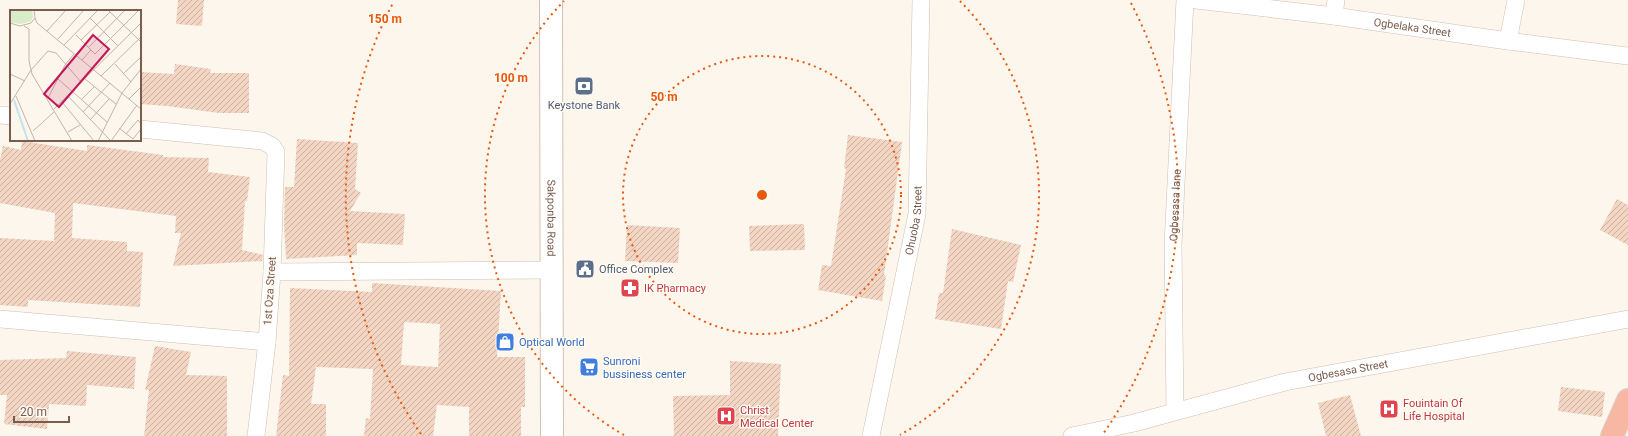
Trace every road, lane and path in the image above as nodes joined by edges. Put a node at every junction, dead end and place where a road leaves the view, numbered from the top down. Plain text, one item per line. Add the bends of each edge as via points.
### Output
1 (551, 0) edge
2 (921, 0) edge
3 (1185, 0) edge
4 (1196, 0) edge
5 (1516, 0) edge
6 (1335, 8) edge
7 (1508, 41) junction
8 (1628, 56) edge
9 (0, 115) edge
10 (10, 116) edge
11 (141, 129) edge
12 (552, 270) junction
13 (272, 272) junction
14 (0, 319) edge
15 (1628, 319) edge
16 (267, 342) junction
17 (1628, 400) edge
18 (1174, 411) junction
19 (1135, 430) edge
20 (256, 436) edge
21 (552, 436) edge
22 (871, 436) edge
23 (1072, 436) edge
24 (1612, 436) edge

1 - 12 main road, Sakponba Road
2 - 22 street, Ohuoba Street via 917,214
3 - 18 street, Ogbesasa lane via 1173,245
4 - 6 street, Ogbelaka Street
5 - 7 street
6 - 7 street, Ogbelaka Street
7 - 8 street, Ogbelaka Street
9 - 10 street
11 - 13 street, 1st Oza Street via 262,141 272,146 276,152
12 - 13 street
12 - 21 main road, Sakponba Road
13 - 16 street, 1st Oza Street
14 - 16 street
15 - 18 street, Ogbesasa Street via 1285,382
16 - 20 street, 1st Oza Street
17 - 24 highway
18 - 19 street, Ogbesasa Street
19 - 23 street, Ogbesasa Street

